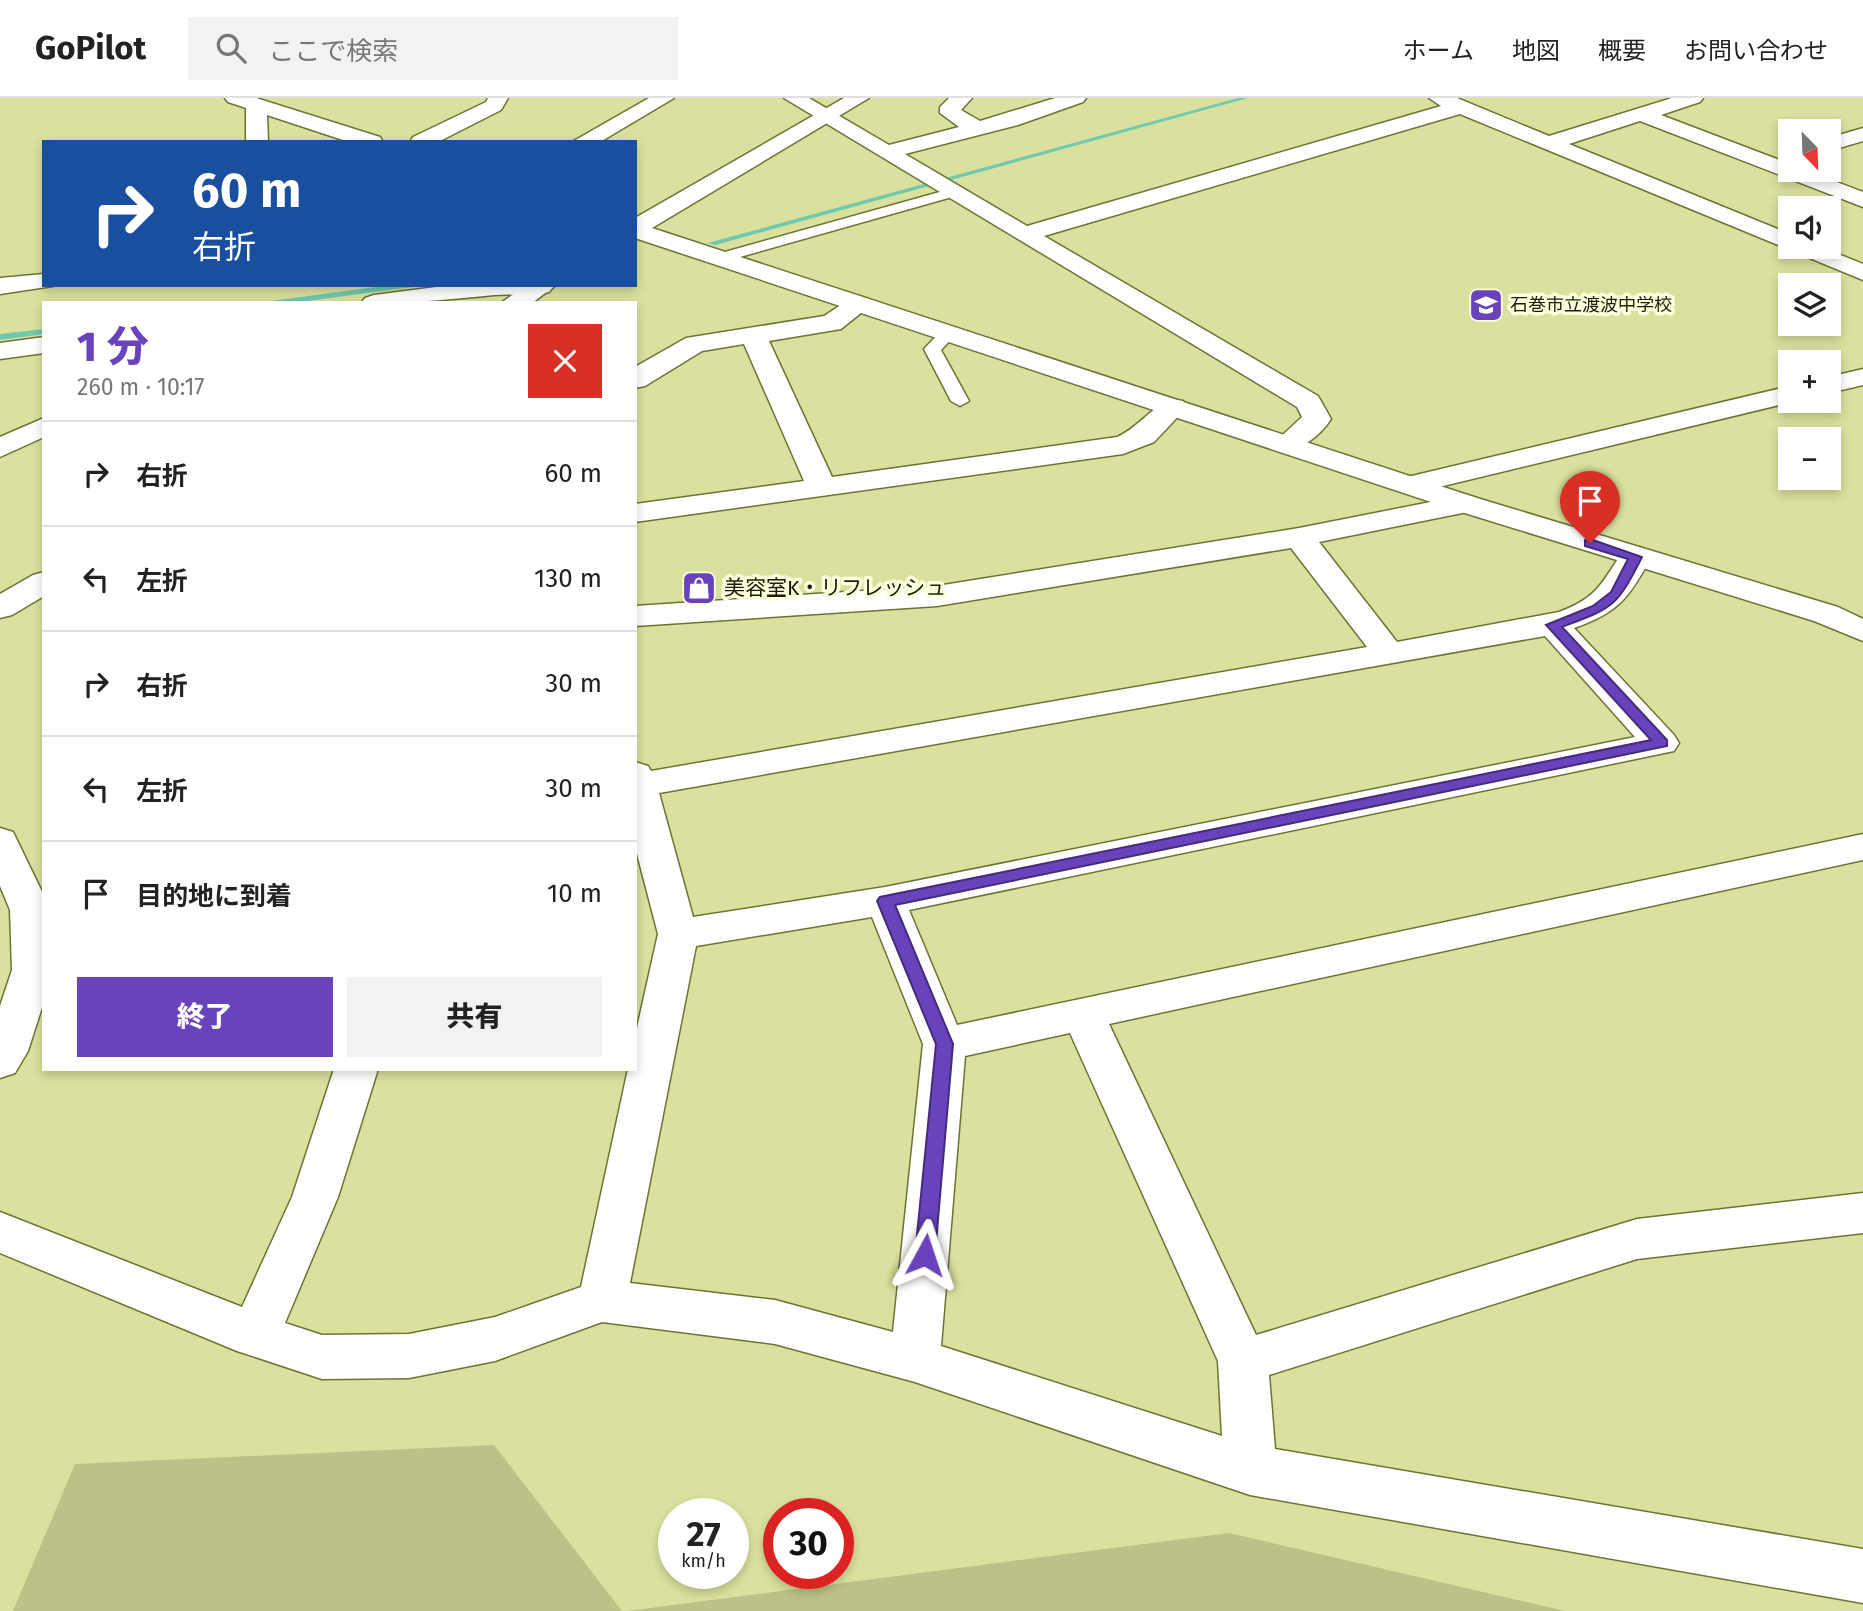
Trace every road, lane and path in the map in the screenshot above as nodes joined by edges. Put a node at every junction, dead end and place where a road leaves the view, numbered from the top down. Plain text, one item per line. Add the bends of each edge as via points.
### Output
1 (235, 98) edge
2 (498, 98) edge
3 (793, 98) edge
4 (859, 98) edge
5 (962, 98) edge
6 (1076, 98) edge
7 (1439, 98) edge
8 (1693, 98) edge
9 (652, 100) edge
10 (256, 105) junction
11 (1461, 107) junction
12 (1640, 114) junction
13 (826, 117) junction
14 (978, 129) junction
15 (1862, 135) edge
16 (257, 140) edge
17 (366, 140) edge
18 (425, 140) edge
19 (586, 140) edge
20 (1841, 141) edge
21 (1549, 143) junction
22 (889, 152) junction
23 (1778, 160) edge
24 (1825, 182) edge
25 (944, 186) junction
26 (1863, 200) edge
27 (637, 228) edge
28 (637, 230) edge
29 (1025, 234) junction
30 (1778, 238) edge
31 (720, 258) junction
32 (1829, 259) edge
33 (1863, 273) edge
34 (42, 281) edge
35 (0, 286) edge
36 (497, 287) edge
37 (540, 287) edge
38 (389, 301) edge
39 (517, 301) edge
40 (859, 304) junction
41 (950, 333) junction
42 (753, 335) junction
43 (42, 345) edge
44 (0, 351) edge
45 (1863, 377) edge
46 (637, 379) edge
47 (1841, 382) edge
48 (1778, 397) edge
49 (960, 401) dead end
50 (1173, 407) junction
51 (42, 427) edge
52 (1287, 443) junction
53 (0, 448) edge
54 (1410, 485) junction
55 (822, 488) junction
56 (1466, 504) junction
57 (637, 513) edge
58 (1299, 537) junction
59 (1635, 557) junction
60 (42, 583) edge
61 (0, 608) edge
62 (637, 616) edge
63 (1553, 625) junction
64 (1863, 631) edge
65 (1390, 654) junction
66 (637, 779) edge
67 (637, 783) edge
68 (0, 841) edge
69 (1863, 847) edge
70 (885, 901) junction
71 (678, 934) junction
72 (1084, 1016) junction
73 (944, 1044) junction
74 (0, 1060) edge
75 (354, 1071) edge
76 (1863, 1213) edge
77 (0, 1232) edge
78 (602, 1301) junction
79 (255, 1335) junction
80 (915, 1360) junction
81 (1243, 1361) junction
82 (1250, 1471) junction
83 (1863, 1576) edge

1 - 10 street
2 - 18 street via 494,106
3 - 13 street
4 - 13 street
5 - 14 street via 950,107 951,113
6 - 14 street
7 - 11 street
8 - 12 street
9 - 19 street
10 - 16 street
10 - 17 street
11 - 21 street
11 - 29 street
12 - 21 street
12 - 23 street
13 - 22 street
13 - 27 street
14 - 22 street
15 - 20 street
21 - 30 street
22 - 25 street
24 - 26 street
25 - 29 street
25 - 31 lane
28 - 31 street
29 - 52 street via 1308,402 1317,419
31 - 40 street
32 - 33 street
34 - 35 street
36 - 38 street
37 - 39 street
40 - 41 street
40 - 42 street via 832,323
41 - 49 lane via 932,349
41 - 50 street
42 - 46 street via 695,344
42 - 55 street
43 - 44 street
45 - 47 street
48 - 54 street
50 - 52 street
50 - 55 street via 1144,436 1123,445
51 - 53 street
52 - 54 street
54 - 56 street
55 - 57 street
56 - 58 street
56 - 59 street
58 - 62 street via 937,596
58 - 65 street
59 - 63 street via 1616,595 1598,608
59 - 64 street via 1826,614
60 - 61 street
63 - 65 street
63 - 70 street via 1661,743
65 - 66 street
67 - 71 street
68 - 74 street via 30,910 33,970
69 - 72 street
70 - 71 street
70 - 73 street
71 - 78 street
72 - 73 street
72 - 81 street
73 - 80 street
75 - 79 street via 315,1197
76 - 81 street via 1637,1239
77 - 79 street
78 - 79 street via 495,1339 408,1356 322,1357
78 - 80 street via 775,1322
80 - 82 street
81 - 82 street
82 - 83 street

